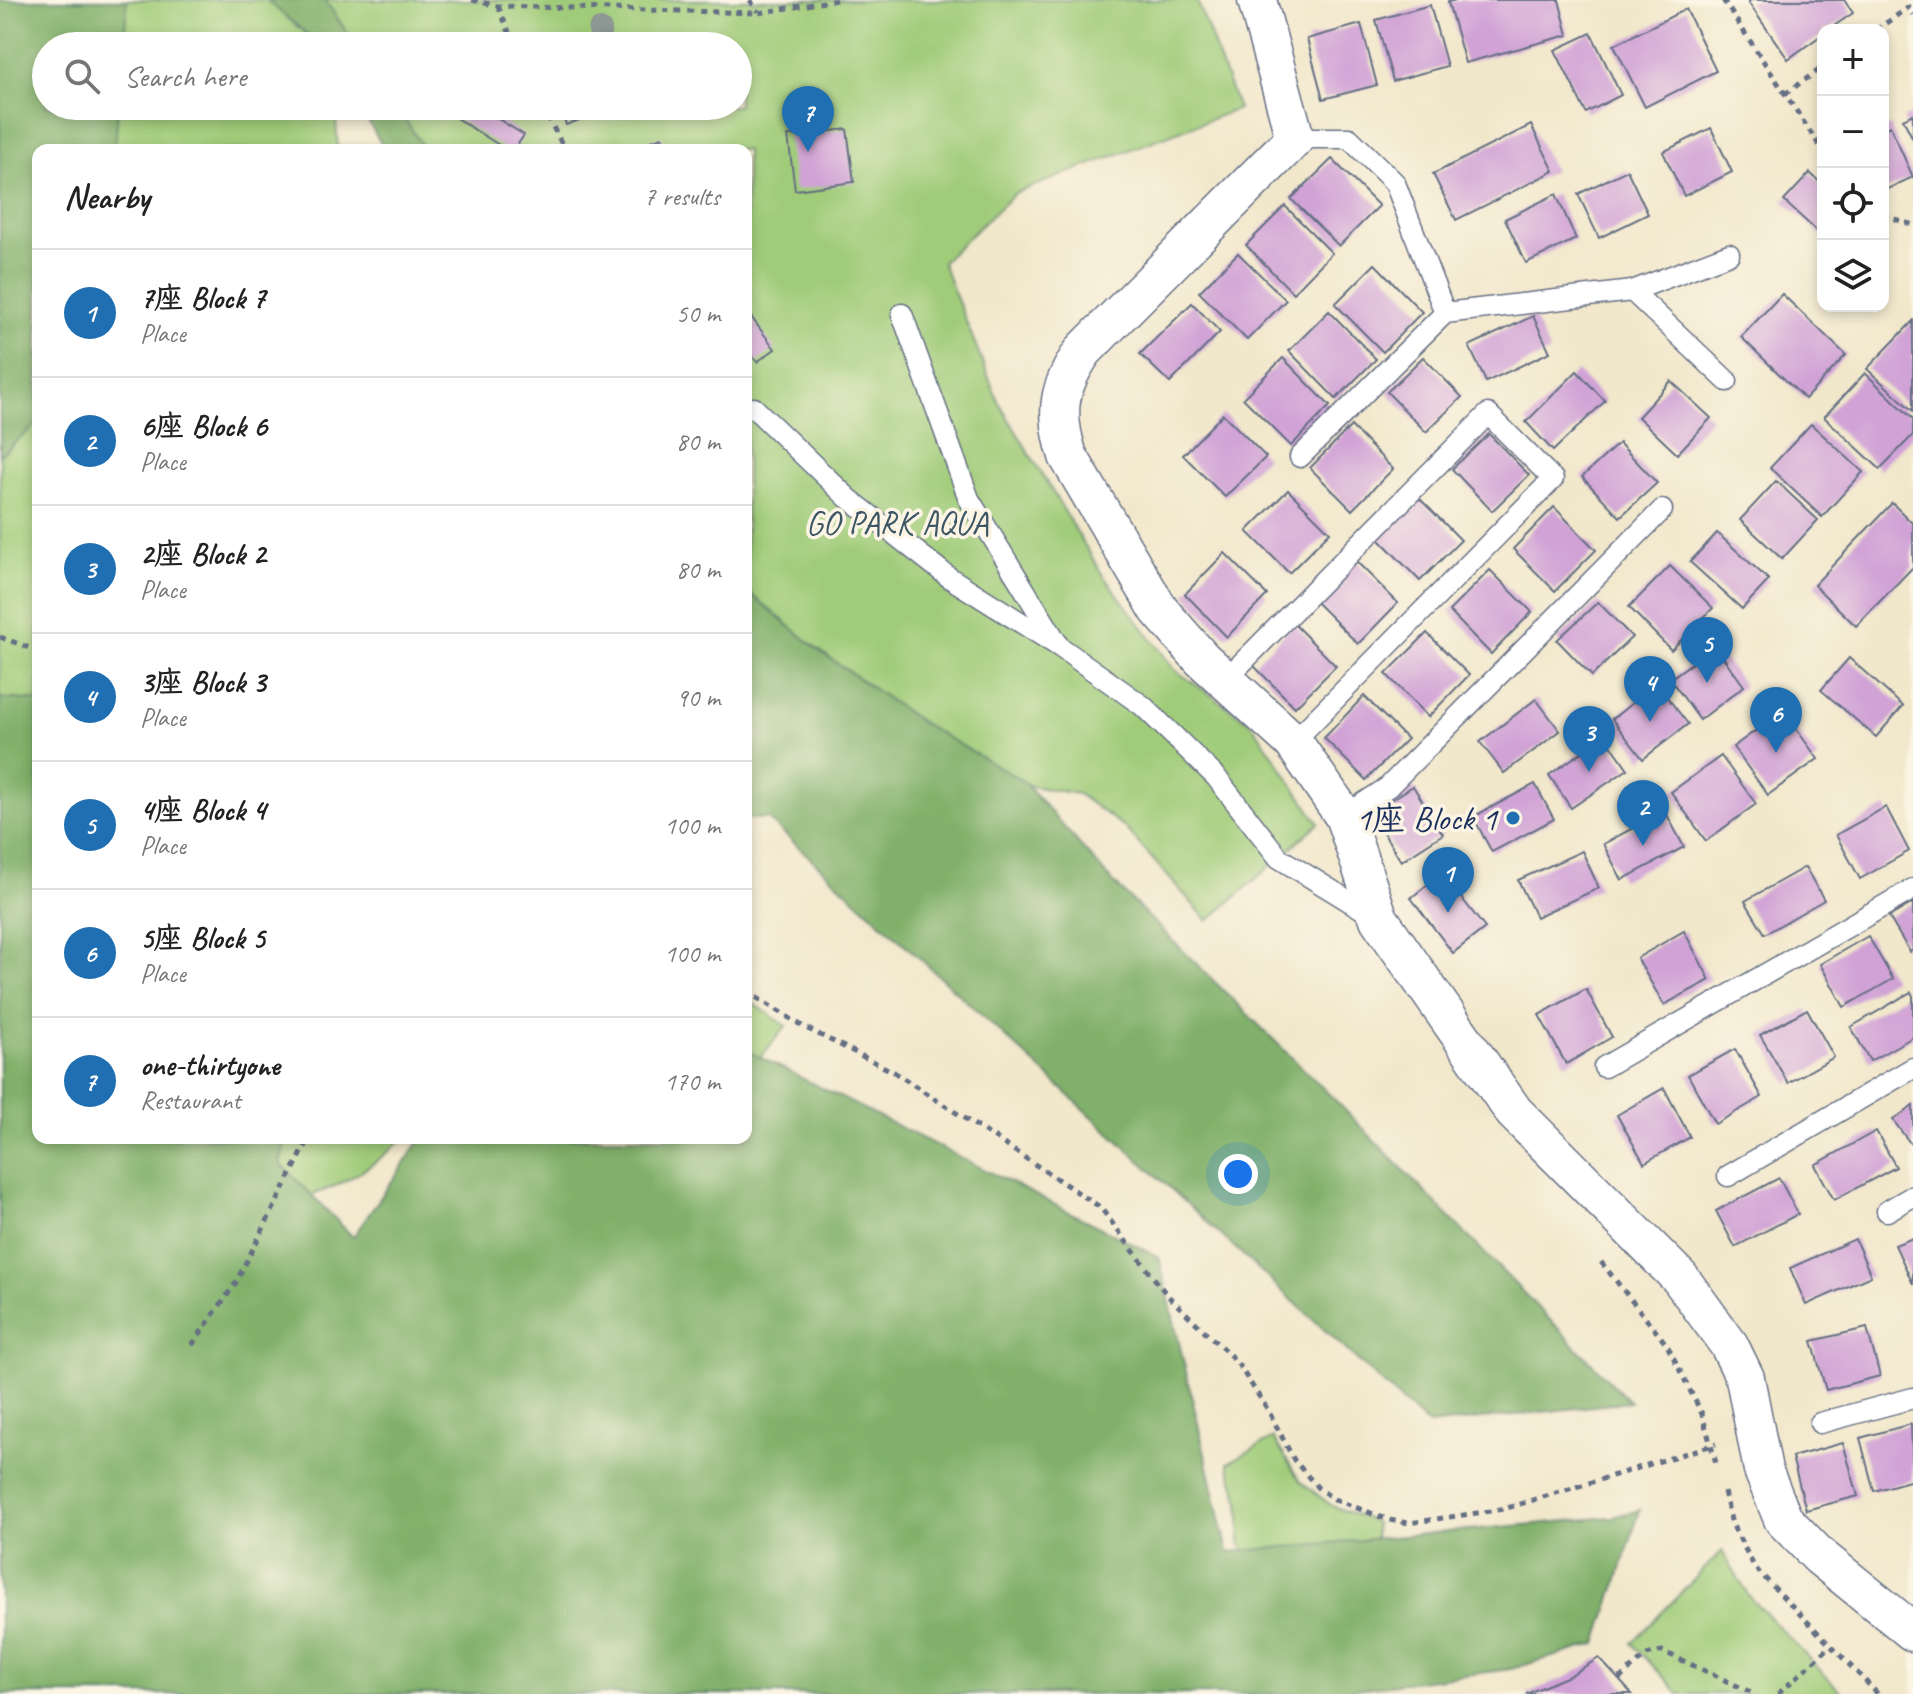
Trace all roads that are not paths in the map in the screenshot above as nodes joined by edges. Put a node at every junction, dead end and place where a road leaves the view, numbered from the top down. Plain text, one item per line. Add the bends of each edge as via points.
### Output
1 (1257, 0) edge
2 (1295, 138) junction
3 (1729, 254) dead end
4 (1632, 291) junction
5 (1445, 313) junction
6 (902, 314) dead end
7 (1727, 381) dead end
8 (754, 408) dead end
9 (1300, 457) dead end
10 (1662, 510) dead end
11 (1060, 647) junction
12 (1226, 679) junction
13 (1293, 742) junction
14 (1344, 816) junction
15 (1913, 889) edge
16 (1379, 919) junction
17 (1604, 1067) dead end
18 (1913, 1068) edge
19 (1728, 1176) dead end
20 (1913, 1196) edge
21 (1887, 1211) dead end
22 (1913, 1398) edge
23 (1820, 1423) dead end
24 (1913, 1632) edge

1 - 2 street
2 - 5 lane via 1349,138 1395,183
2 - 12 street via 1084,350 1068,373 1060,401 1060,429 1068,456 1159,610
3 - 4 lane
4 - 5 lane
4 - 7 lane
5 - 9 lane
6 - 11 lane via 969,499
8 - 11 lane via 848,498 950,578
10 - 14 lane via 1388,787
11 - 16 lane via 1153,716 1216,777 1279,858
12 - 13 street
12 - 13 lane via 1488,414 1553,479
13 - 14 street
14 - 16 street
15 - 17 lane
16 - 24 street via 1514,1112 1688,1289 1729,1345 1745,1378 1763,1470 1783,1519 1819,1556
18 - 19 lane
20 - 21 lane
22 - 23 lane

